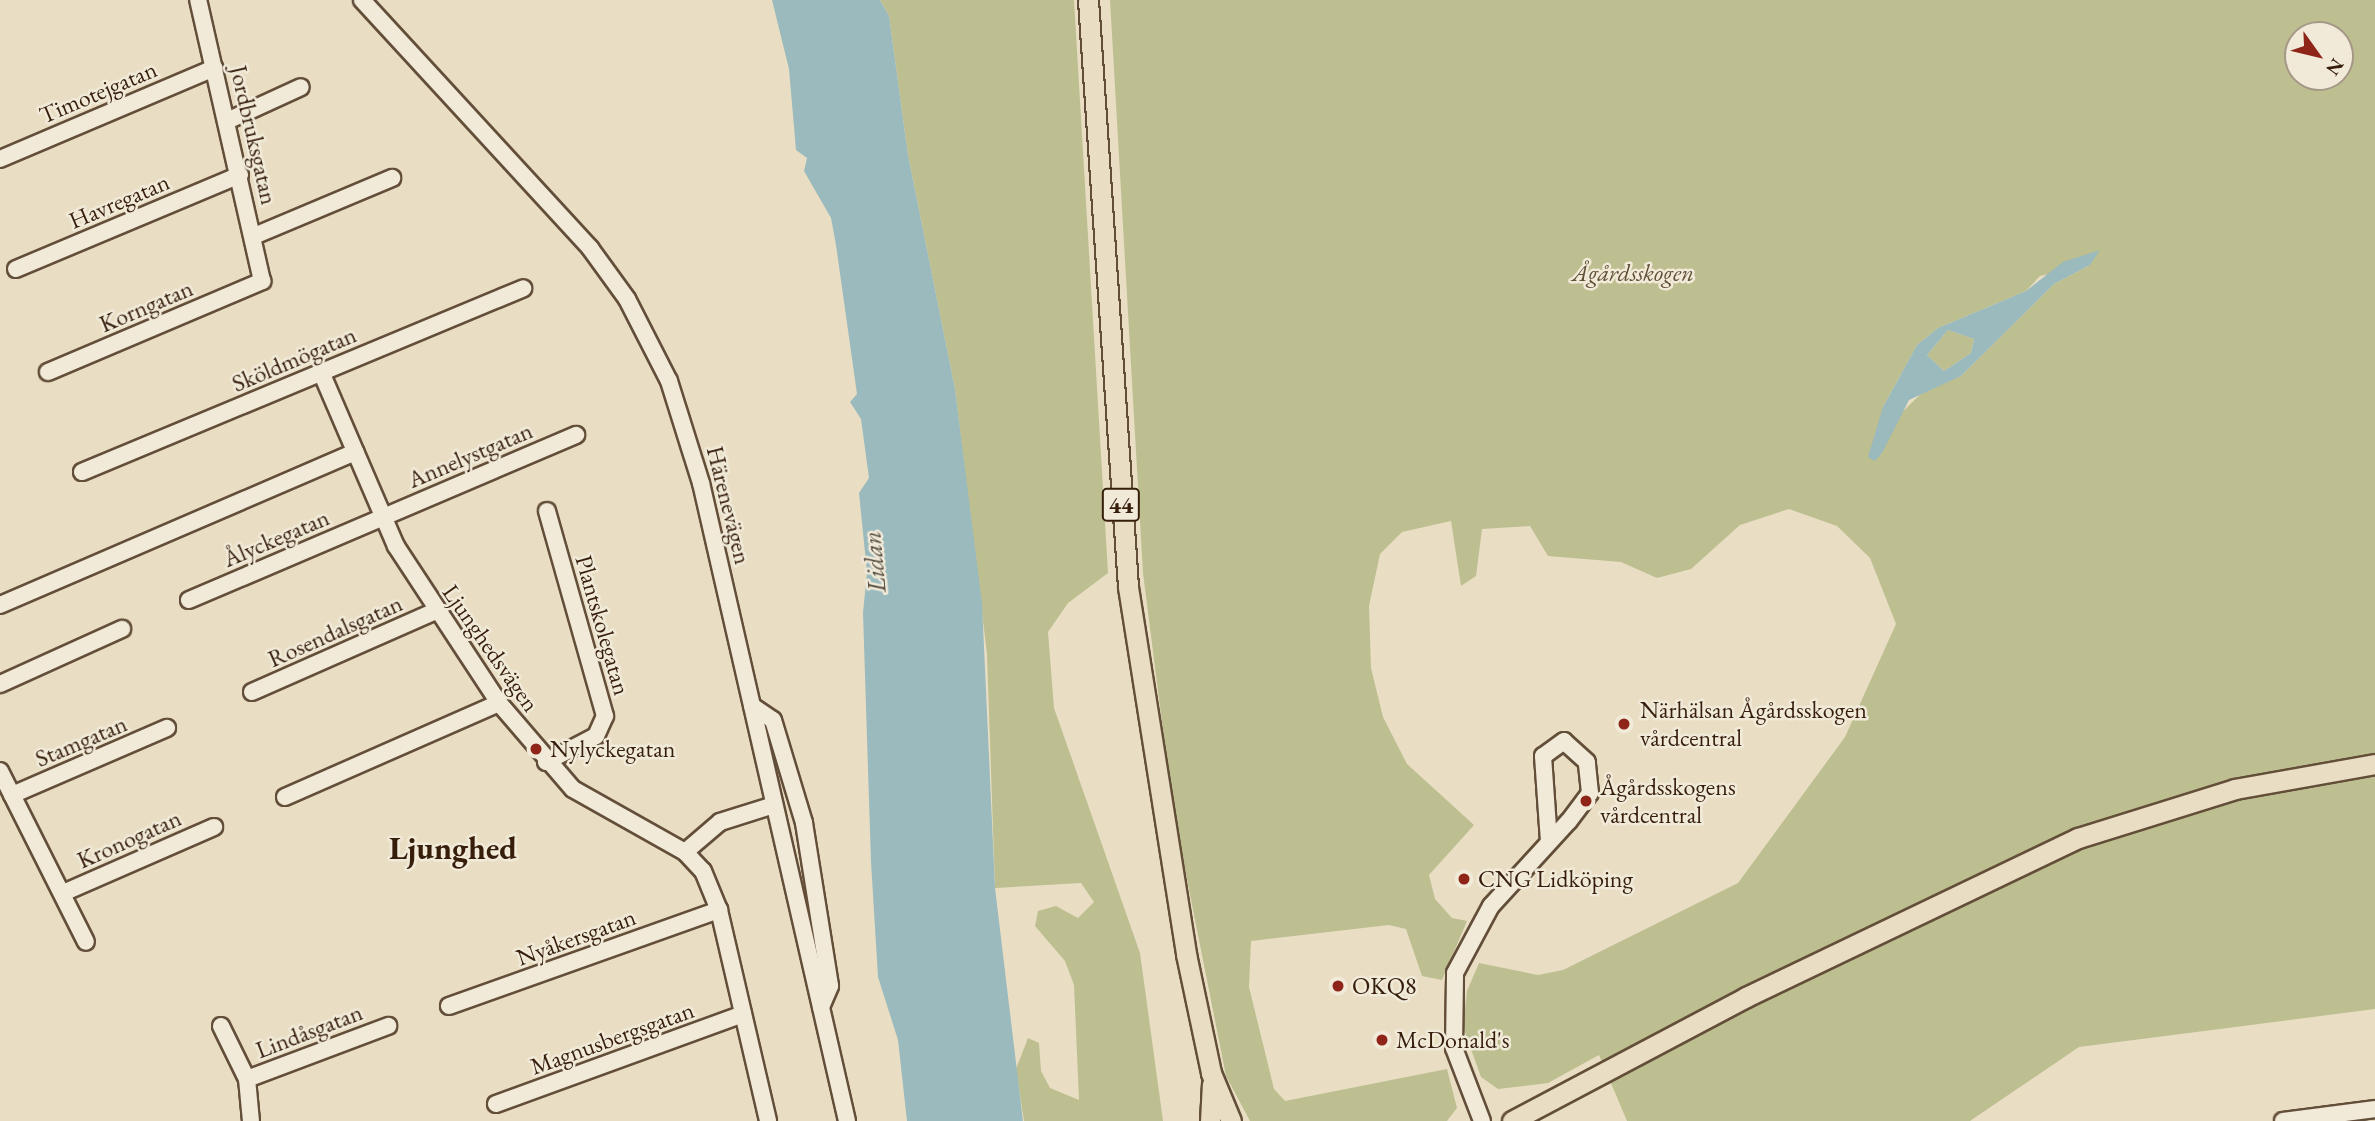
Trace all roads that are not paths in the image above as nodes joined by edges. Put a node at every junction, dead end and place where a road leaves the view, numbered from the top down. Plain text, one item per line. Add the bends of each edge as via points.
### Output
1 (198, 0) edge
2 (362, 0) edge
3 (1088, 0) edge
4 (214, 68) junction
5 (301, 87) dead end
6 (227, 121) junction
7 (0, 159) edge
8 (240, 175) junction
9 (392, 178) dead end
10 (254, 236) junction
11 (16, 269) dead end
12 (262, 281) joint
13 (523, 288) dead end
14 (48, 372) dead end
15 (321, 372) junction
16 (576, 435) dead end
17 (355, 452) junction
18 (82, 471) dead end
19 (547, 511) dead end
20 (381, 517) junction
21 (189, 600) dead end
22 (0, 606) edge
23 (436, 611) junction
24 (122, 629) dead end
25 (0, 684) edge
26 (252, 692) dead end
27 (499, 703) junction
28 (752, 706) junction
29 (167, 728) dead end
30 (546, 762) junction
31 (2375, 764) edge
32 (0, 771) edge
33 (12, 795) junction
34 (285, 797) dead end
35 (774, 805) junction
36 (214, 827) dead end
37 (1549, 842) junction
38 (685, 852) junction
39 (63, 893) junction
40 (719, 910) junction
41 (86, 942) dead end
42 (449, 1006) dead end
43 (821, 1007) junction
44 (743, 1014) junction
45 (221, 1026) dead end
46 (388, 1026) dead end
47 (1211, 1073) junction
48 (247, 1079) junction
49 (1566, 1091) junction
50 (496, 1104) dead end
51 (2375, 1109) edge
52 (2292, 1120) edge
53 (251, 1121) edge
54 (768, 1121) edge
55 (847, 1121) edge
56 (1210, 1121) edge
57 (1231, 1121) edge
58 (1482, 1121) edge
59 (1496, 1121) edge
60 (1512, 1121) edge

1 - 4 street, Jordbruksgatan
2 - 28 street, Härenevägen via 543,192 627,299 680,409
3 - 47 main road, 44 via 1128,587 1157,792
4 - 6 street, Jordbruksgatan
4 - 7 street, Timotejgatan
5 - 6 street
6 - 8 street, Jordbruksgatan
8 - 10 street, Jordbruksgatan
8 - 11 street, Havregatan
9 - 10 street
10 - 12 street, Jordbruksgatan
12 - 14 street, Korngatan
13 - 15 street, Sköldmögatan
15 - 17 street, Ljunghedsvägen
15 - 18 street, Sköldmögatan
16 - 20 street, Annelystgatan
17 - 20 street, Ljunghedsvägen
17 - 22 street
19 - 30 street, Plantskolegatan via 605,720 596,736
20 - 21 street, Ålyckegatan
20 - 23 street, Ljunghedsvägen
23 - 26 street, Rosendalsgatan
23 - 27 street, Ljunghedsvägen
24 - 25 street
27 - 30 street, Ljunghedsvägen
27 - 34 street
28 - 35 street, Härenevägen
28 - 43 street via 773,720 804,823 828,960 830,986
29 - 33 street, Stamgatan
30 - 38 street, Ljunghedsvägen via 593,803
31 - 49 main road via 2235,789 2078,838
32 - 33 street
33 - 39 street
35 - 38 street via 720,822
35 - 43 street, Härenevägen
36 - 39 street, Kronogatan
37 - 37 street via 1591,787 1587,762 1564,741 1543,756
37 - 58 street via 1490,906 1455,972 1454,1048
38 - 40 street, Ljunghedsvägen via 703,872
39 - 41 street
40 - 42 street, Nyåkersgatan
40 - 44 street, Ljunghedsvägen
43 - 55 street, Härenevägen
44 - 50 street, Magnusbergsgatan
44 - 54 street, Ljunghedsvägen
45 - 48 street
46 - 48 street, Lindåsgatan
47 - 56 main road, 44
47 - 57 main road, 44
48 - 53 street
49 - 59 main road
49 - 60 main road
51 - 52 street

